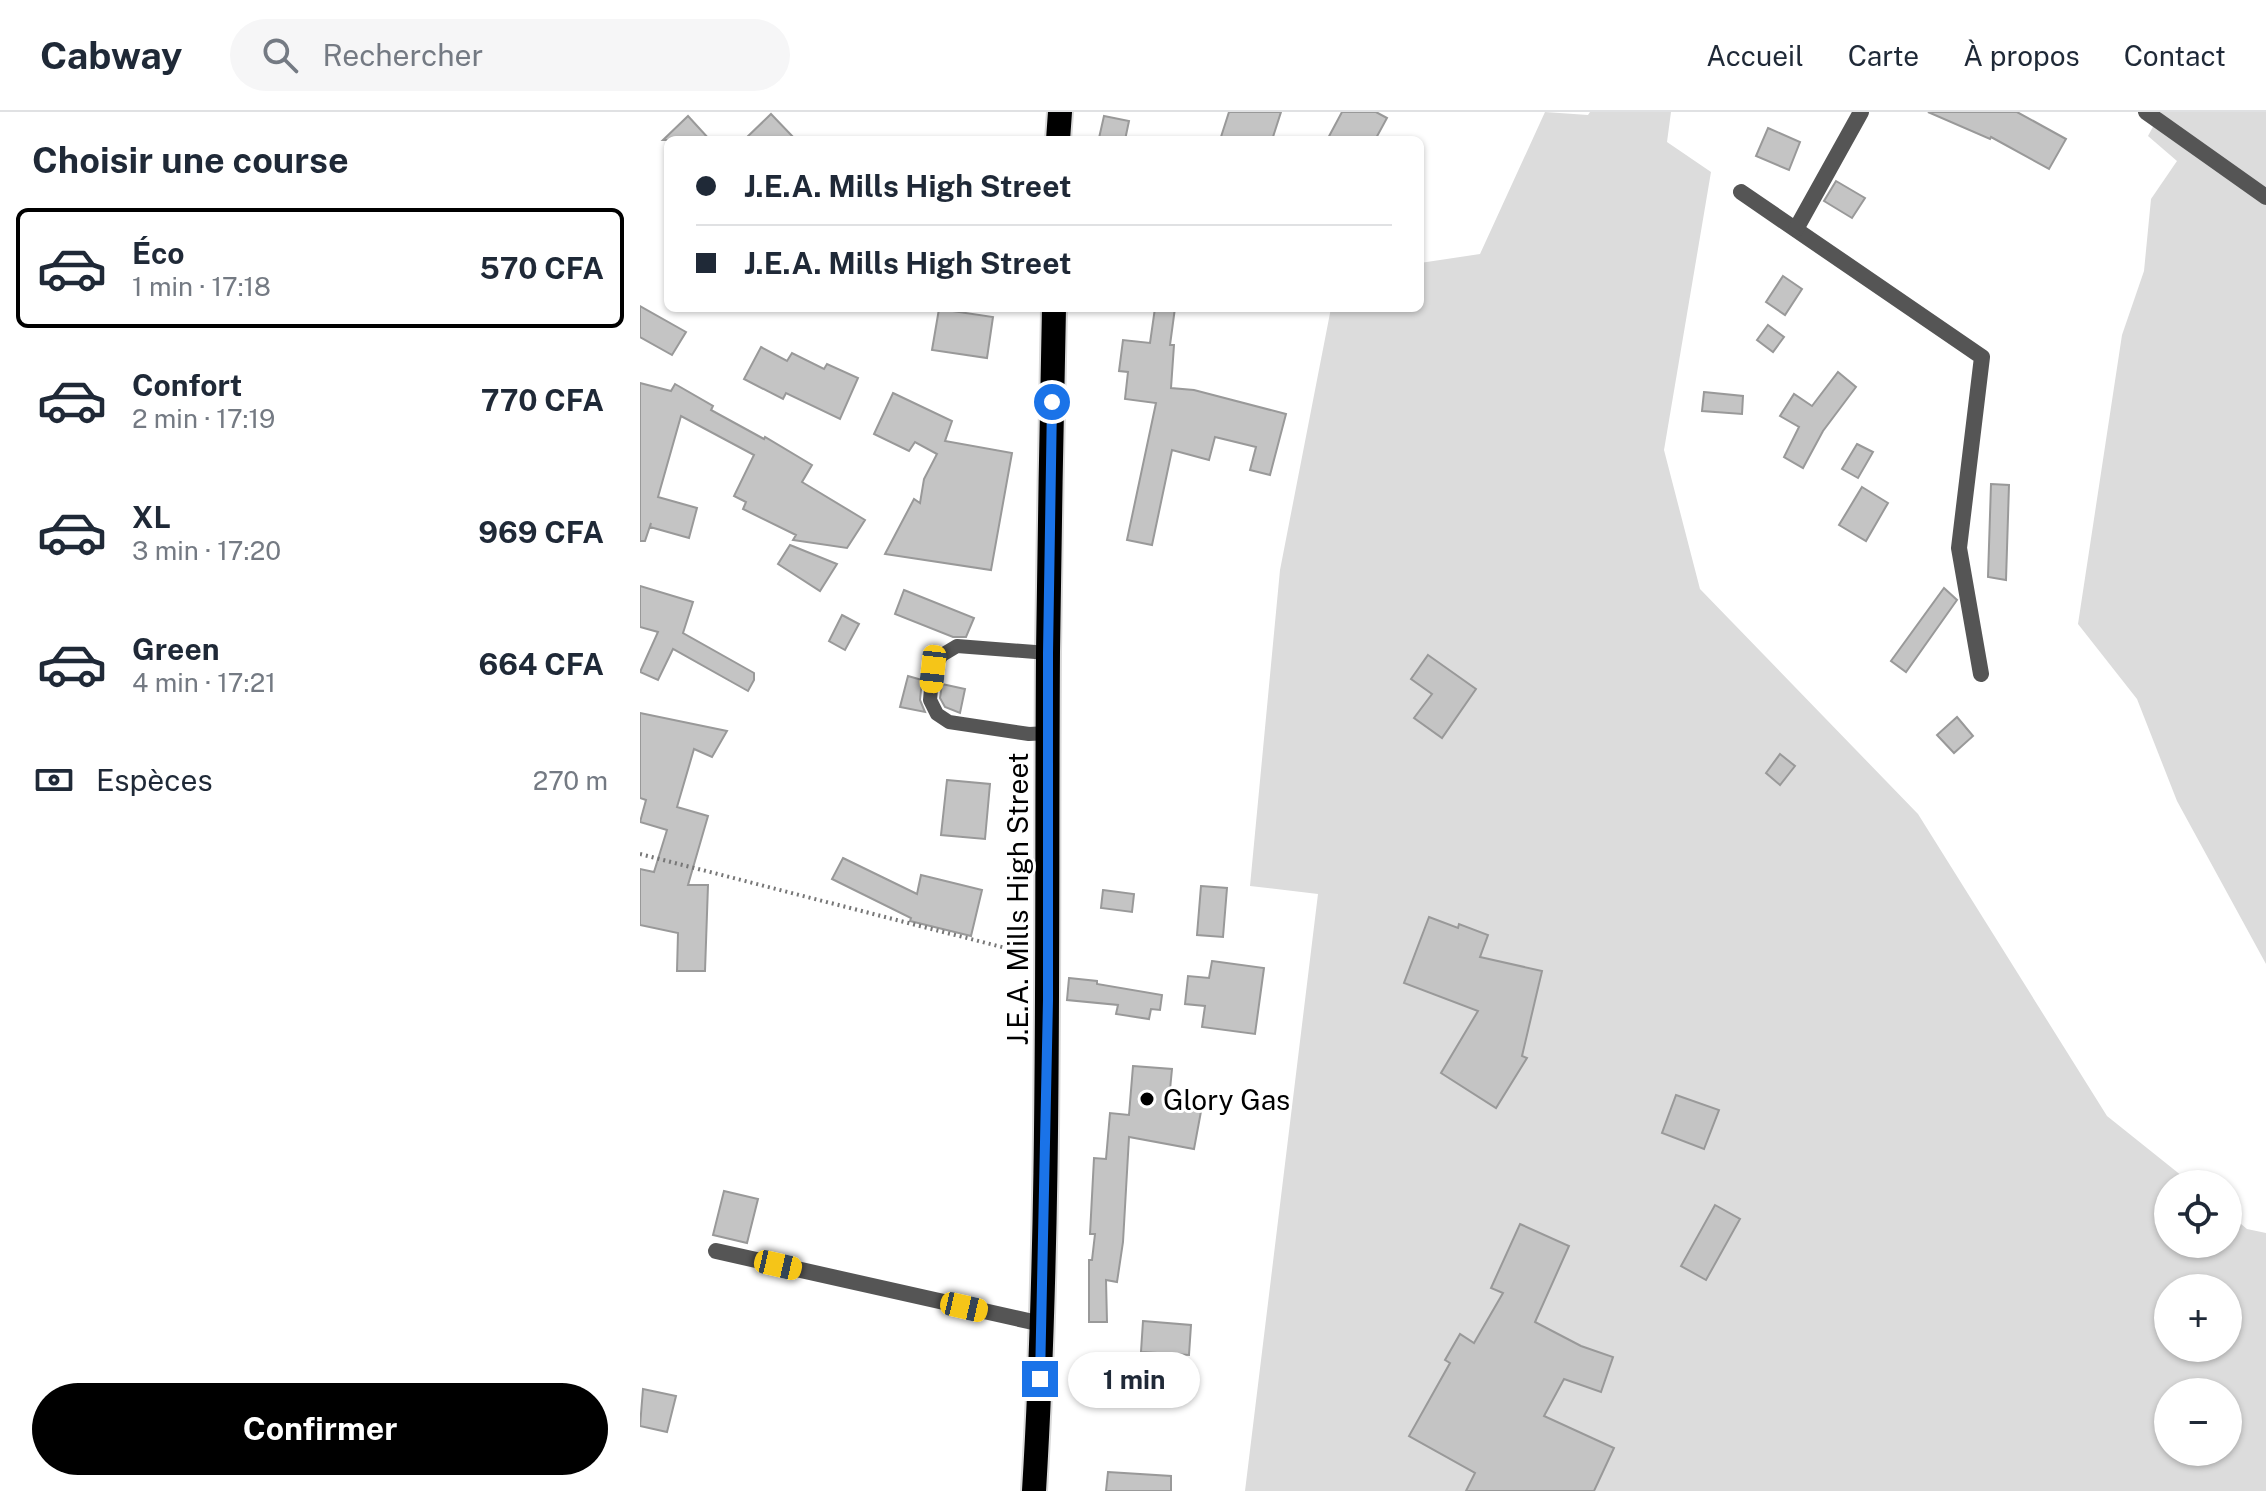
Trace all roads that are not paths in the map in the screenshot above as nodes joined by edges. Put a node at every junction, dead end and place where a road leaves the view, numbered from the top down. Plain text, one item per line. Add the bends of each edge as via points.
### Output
1 (1060, 112) edge
2 (1861, 112) edge
3 (2146, 112) edge
4 (1058, 136) edge
5 (1741, 192) dead end
6 (2266, 197) edge
7 (1796, 229) junction
8 (1054, 312) edge
9 (1048, 653) junction
10 (1981, 674) dead end
11 (1048, 733) junction
12 (716, 1251) dead end
13 (1042, 1324) junction
14 (1034, 1491) edge

1 - 4 highway
2 - 7 street
3 - 6 street
5 - 7 street
7 - 10 street via 1982,357 1959,548
8 - 9 highway, J.E.A. Mills High Street
9 - 11 highway, J.E.A. Mills High Street
9 - 11 lane via 957,646 933,669 930,700 949,722
11 - 13 highway, J.E.A. Mills High Street
12 - 13 street
13 - 14 highway, J.E.A. Mills High Street

